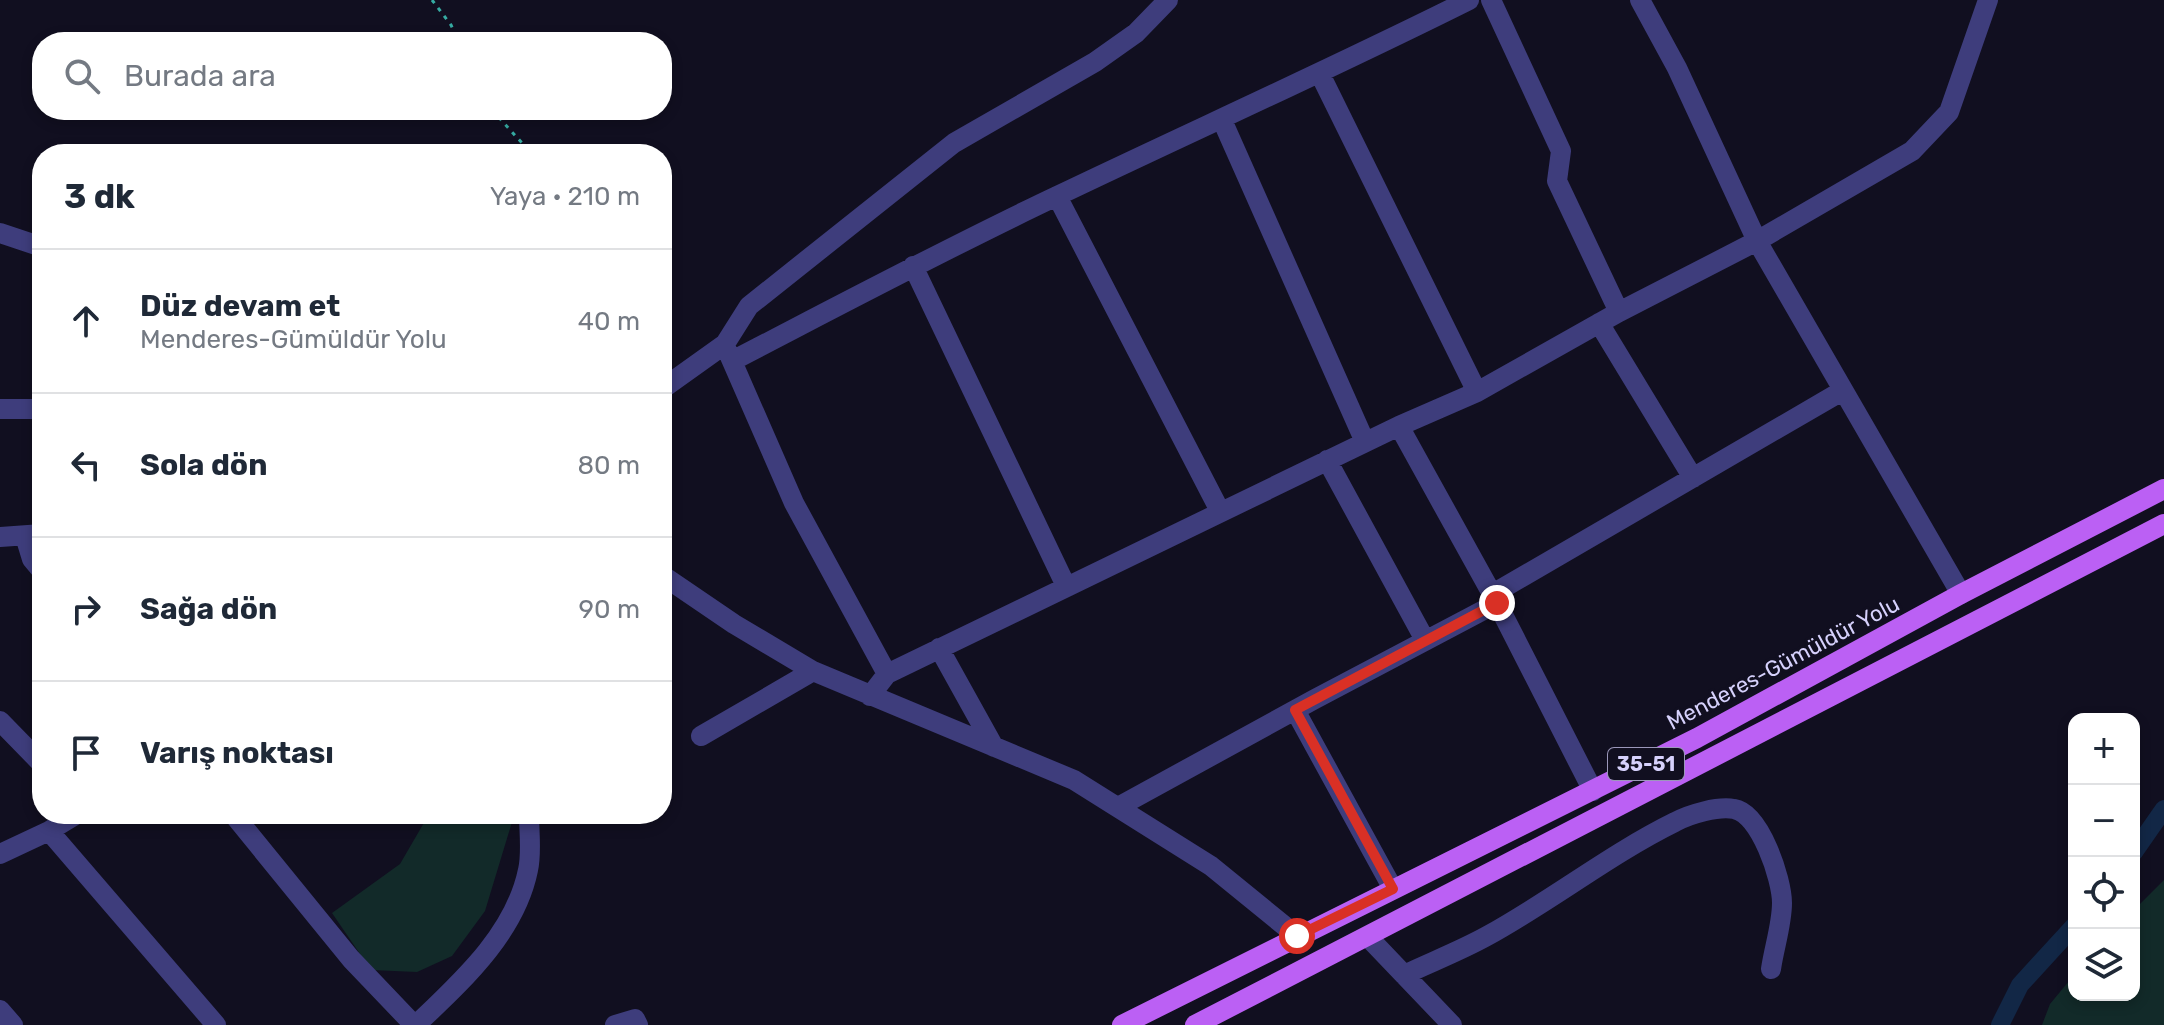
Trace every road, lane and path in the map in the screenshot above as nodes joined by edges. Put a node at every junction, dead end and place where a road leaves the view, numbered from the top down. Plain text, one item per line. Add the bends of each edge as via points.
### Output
1 (432, 0) edge
2 (1168, 0) edge
3 (1469, 0) edge
4 (1491, 0) edge
5 (1640, 0) edge
6 (1988, 0) edge
7 (454, 32) edge
8 (1320, 74) junction
9 (501, 120) edge
10 (1222, 120) junction
11 (523, 144) edge
12 (1057, 196) junction
13 (0, 233) edge
14 (1757, 241) junction
15 (32, 244) edge
16 (913, 266) junction
17 (1619, 312) junction
18 (1599, 323) junction
19 (728, 353) junction
20 (672, 384) edge
21 (1842, 391) junction
22 (1477, 392) junction
23 (0, 409) edge
24 (32, 409) edge
25 (1399, 426) junction
26 (1365, 442) junction
27 (1327, 460) junction
28 (1693, 478) junction
29 (2164, 489) edge
30 (1220, 511) junction
31 (2164, 524) edge
32 (32, 535) edge
33 (0, 537) edge
34 (672, 582) edge
35 (1066, 586) junction
36 (1961, 594) junction
37 (1494, 599) junction
38 (1425, 640) junction
39 (939, 648) junction
40 (813, 671) junction
41 (887, 674) junction
42 (870, 696) junction
43 (1295, 710) junction
44 (0, 721) edge
45 (701, 736) dead end
46 (994, 747) junction
47 (32, 754) edge
48 (1593, 791) junction
49 (1118, 807) junction
50 (61, 824) edge
51 (241, 824) edge
52 (529, 824) edge
53 (49, 831) junction
54 (0, 854) edge
55 (1393, 889) junction
56 (1297, 936) junction
57 (1368, 937) junction
58 (1771, 969) dead end
59 (1404, 975) junction
60 (0, 1010) edge
61 (13, 1025) edge
62 (216, 1025) edge
63 (415, 1025) edge
64 (615, 1025) edge
65 (638, 1025) edge
66 (1122, 1025) edge
67 (1195, 1025) edge
68 (1452, 1025) edge

1 - 7 path
2 - 19 street via 1136,33 1095,62 943,152 749,306
3 - 8 street
4 - 17 street via 1561,151 1557,181
5 - 14 street
6 - 14 street via 1949,112 1912,151
8 - 10 street
8 - 22 street
9 - 11 path
10 - 12 street
10 - 26 street
12 - 16 street
12 - 30 street
13 - 15 street
14 - 17 street
14 - 21 street
16 - 19 street
16 - 35 street
17 - 18 street
18 - 22 street
18 - 28 street
19 - 20 street
19 - 41 street via 794,503
21 - 28 street
21 - 36 street
22 - 25 street
23 - 24 street
25 - 26 street
25 - 37 street
26 - 27 street
27 - 30 street
27 - 38 street
28 - 37 street
29 - 36 main road, Menderes-Gümüldür Yolu / 35-51
30 - 35 street
31 - 57 main road, 35-51
32 - 33 street
34 - 40 street
35 - 39 street
36 - 48 main road, Menderes-Gümüldür Yolu / 35-51
37 - 38 street
37 - 48 street
38 - 43 street
39 - 41 street
39 - 46 street
40 - 42 street
40 - 45 street
41 - 42 street
42 - 46 street
43 - 49 street
43 - 55 street
44 - 47 street
46 - 49 street via 1074,780
48 - 55 main road, Menderes-Gümüldür Yolu / 35-51
49 - 56 street via 1211,866
50 - 53 street
51 - 63 street via 351,959
52 - 63 street via 529,868 515,913 466,977
53 - 54 street
53 - 62 street
55 - 56 main road, Menderes-Gümüldür Yolu / 35-51
56 - 66 main road, Menderes-Gümüldür Yolu / 35-51
57 - 59 street
57 - 67 main road, 35-51
58 - 59 street via 1782,904 1773,864 1747,814 1717,809 1678,820 1486,937
59 - 68 street
60 - 61 street
64 - 65 street via 635,1019

